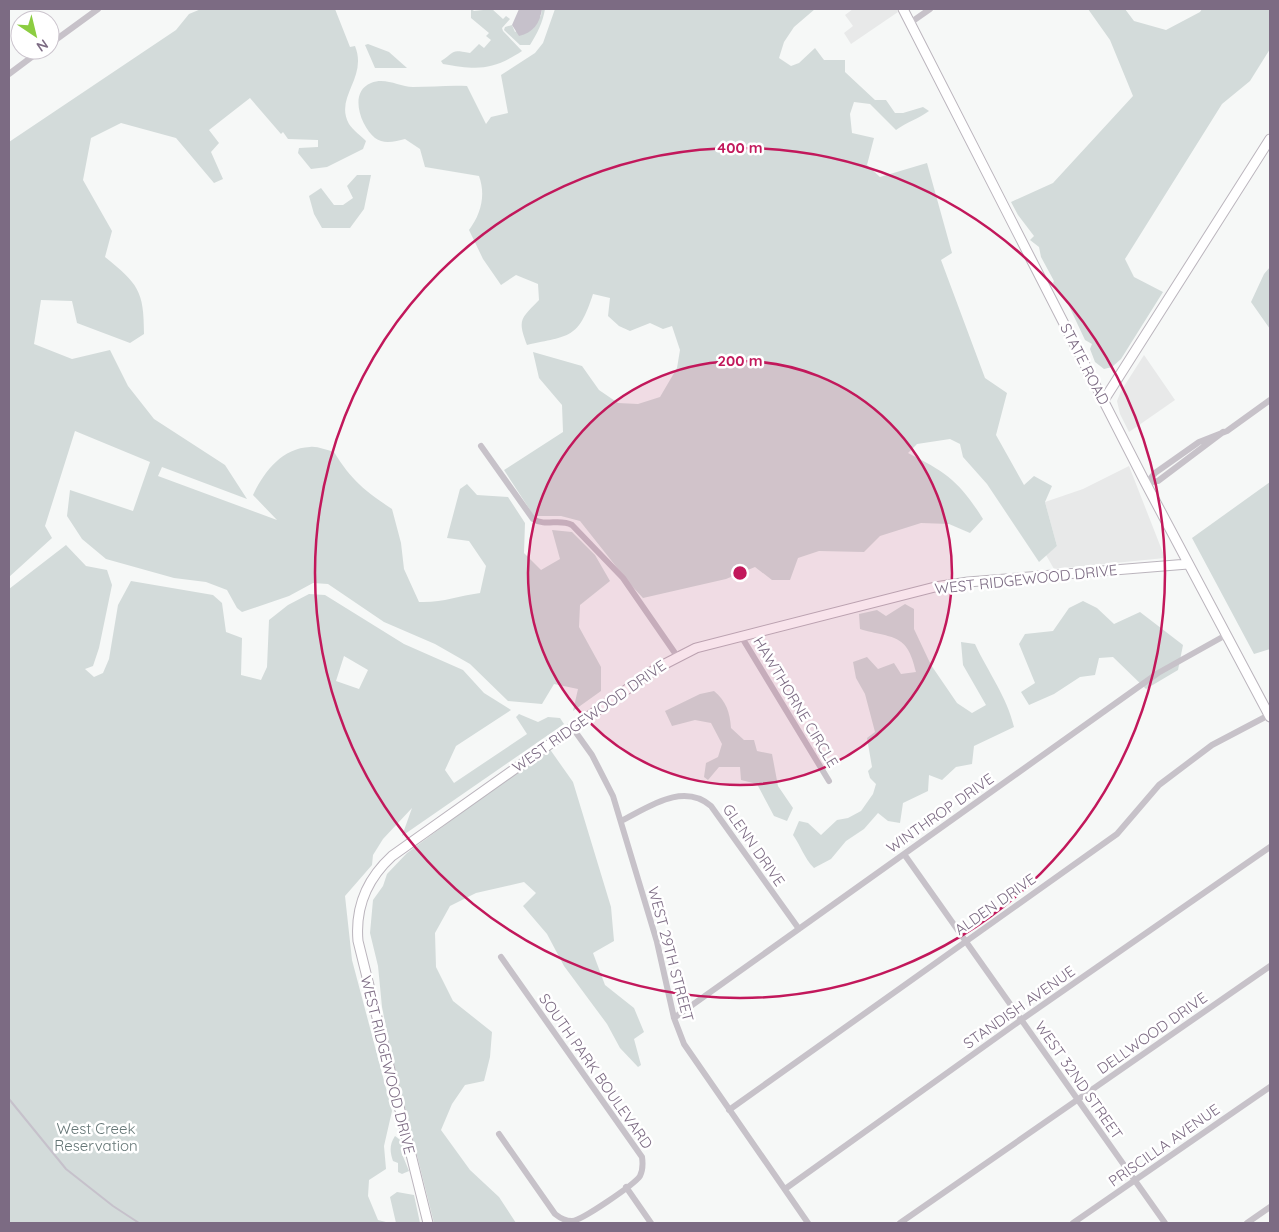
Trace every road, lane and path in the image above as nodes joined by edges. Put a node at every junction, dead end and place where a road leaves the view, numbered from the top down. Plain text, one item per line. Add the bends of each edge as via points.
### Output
1 (98, 9) edge
2 (903, 9) edge
3 (930, 9) edge
4 (910, 23) junction
5 (60, 37) edge
6 (28, 60) edge
7 (9, 74) edge
8 (1270, 139) edge
9 (1104, 400) junction
10 (1270, 400) edge
11 (481, 446) dead end
12 (1146, 484) junction
13 (1188, 564) junction
14 (1226, 635) junction
15 (741, 636) junction
16 (677, 656) junction
17 (1270, 716) edge
18 (572, 727) junction
19 (829, 781) dead end
20 (621, 821) junction
21 (1270, 848) edge
22 (904, 854) junction
23 (799, 929) junction
24 (965, 940) junction
25 (501, 957) dead end
26 (1270, 966) edge
27 (674, 1018) junction
28 (1021, 1020) junction
29 (1270, 1087) edge
30 (1078, 1099) junction
31 (729, 1110) junction
32 (499, 1134) dead end
33 (1135, 1180) junction
34 (626, 1187) junction
35 (785, 1189) junction
36 (1270, 1207) edge
37 (428, 1223) edge
38 (651, 1223) edge
39 (808, 1223) edge
40 (900, 1223) edge
41 (1073, 1223) edge
42 (1165, 1223) edge
43 (1247, 1223) edge

1 - 5 street
2 - 4 street, STATE ROAD
3 - 4 street
4 - 9 street, STATE ROAD
6 - 7 street
8 - 9 street
9 - 12 street, STATE ROAD
10 - 12 street via 1158,480
11 - 16 street via 533,519 541,523 567,522 608,561
12 - 13 street, STATE ROAD
13 - 14 street, STATE ROAD
13 - 15 street, WEST RIDGEWOOD DRIVE via 958,583
14 - 17 street, STATE ROAD
14 - 22 street, WINTHROP DRIVE via 1158,673
15 - 16 street, WEST RIDGEWOOD DRIVE
15 - 19 street, HAWTHORNE CIRCLE
16 - 18 street, WEST RIDGEWOOD DRIVE
17 - 24 street, ALDEN DRIVE via 1212,745 1159,785 1117,834
18 - 20 street, WEST 29TH STREET via 602,773
18 - 37 street, WEST RIDGEWOOD DRIVE via 392,856 376,872 361,903 357,922 360,953
20 - 23 street, GLENN DRIVE via 681,795 693,795 704,800
20 - 27 street, WEST 29TH STREET via 657,942
21 - 28 street, STANDISH AVENUE
22 - 23 street, WINTHROP DRIVE
22 - 24 street, WEST 32ND STREET
23 - 27 street, WINTHROP DRIVE
24 - 28 street, WEST 32ND STREET
24 - 31 street, ALDEN DRIVE
25 - 34 street, SOUTH PARK BOULEVARD via 642,1157 640,1176
26 - 30 street, DELLWOOD DRIVE
27 - 31 street, WEST 29TH STREET via 684,1044
28 - 30 street, WEST 32ND STREET
28 - 35 street, STANDISH AVENUE
29 - 33 street, PRISCILLA AVENUE
30 - 33 street, WEST 32ND STREET
30 - 40 street, DELLWOOD DRIVE
31 - 35 street, WEST 29TH STREET
32 - 34 street, SOUTH PARK BOULEVARD via 555,1214 562,1219 574,1221
33 - 41 street, PRISCILLA AVENUE
33 - 42 street, WEST 32ND STREET
34 - 38 street
35 - 39 street, WEST 29TH STREET
36 - 43 street

